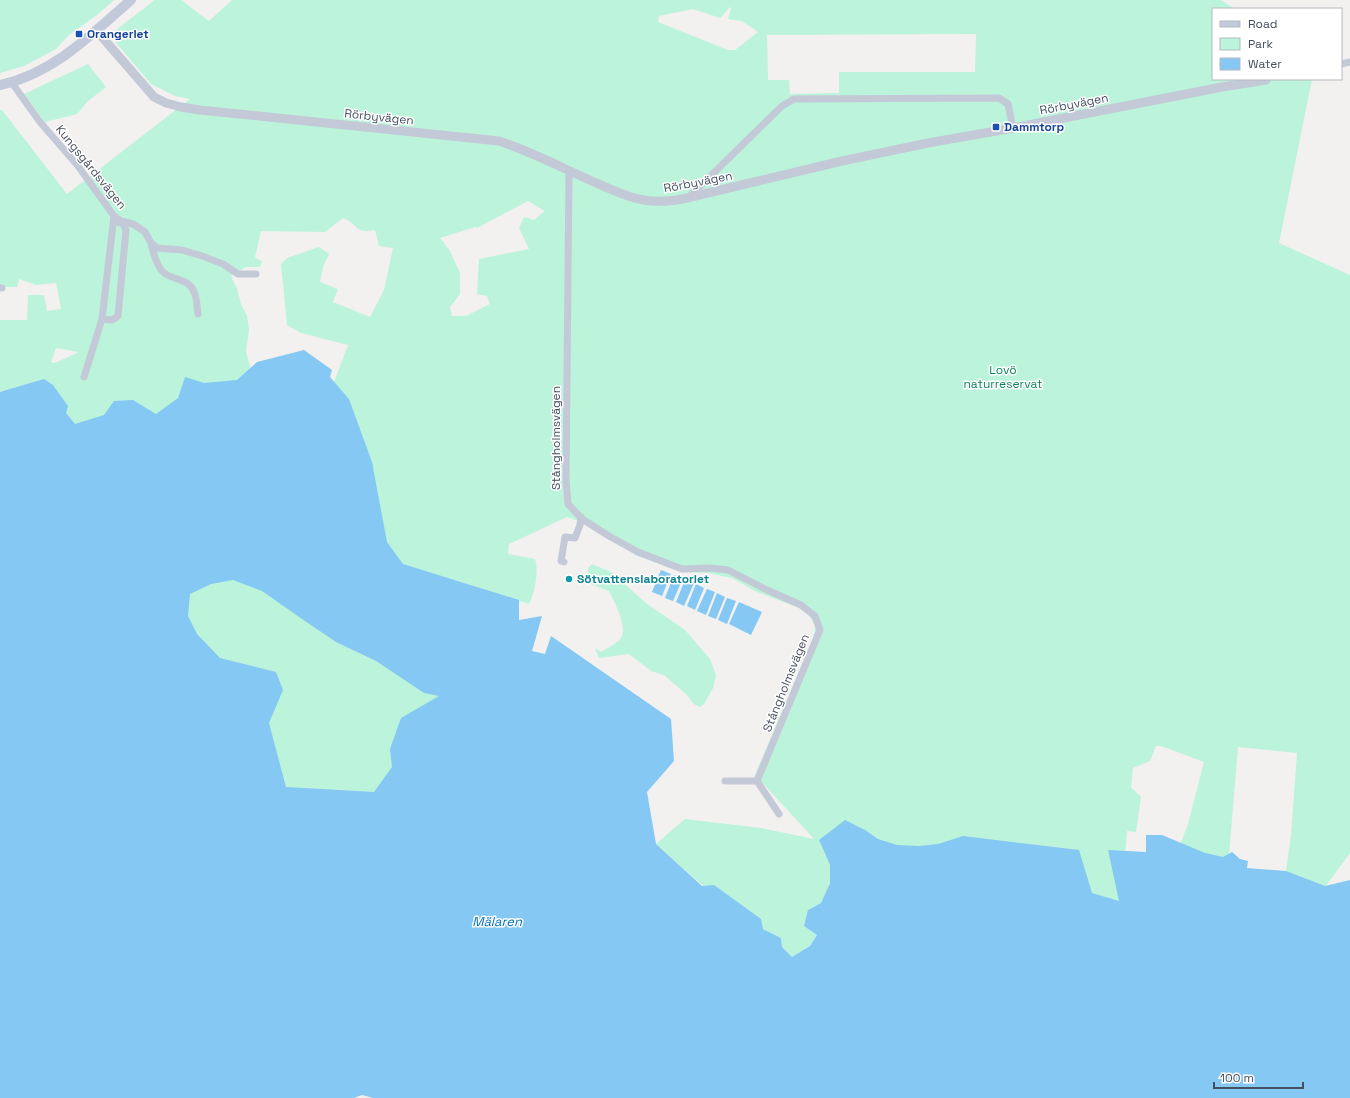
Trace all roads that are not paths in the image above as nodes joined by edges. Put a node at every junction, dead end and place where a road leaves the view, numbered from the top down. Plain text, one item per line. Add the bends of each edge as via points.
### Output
1 (131, 0) edge
2 (96, 30) junction
3 (1261, 80) edge
4 (12, 83) junction
5 (0, 85) edge
6 (1013, 128) junction
7 (569, 172) junction
8 (687, 198) junction
9 (114, 219) junction
10 (151, 243) junction
11 (256, 274) dead end
12 (198, 314) dead end
13 (102, 319) junction
14 (84, 378) dead end
15 (580, 517) junction
16 (564, 562) dead end
17 (725, 781) dead end
18 (757, 781) junction
19 (779, 814) dead end

1 - 2 main road
2 - 4 main road via 55,62
2 - 7 street, Rörbyvägen via 144,87 154,97 166,103 200,110 499,141
3 - 6 street, Rörbyvägen
4 - 5 main road
4 - 9 street, Kungsgårdsvägen via 40,122 78,166
6 - 8 street, Rörbyvägen via 928,143
6 - 8 street via 1008,104 999,98 794,99 782,106
7 - 8 street, Rörbyvägen via 645,201 665,202
7 - 15 street, Stångholmsvägen via 566,480 568,504
9 - 10 street, Kungsgårdsvägen via 133,224 145,232
9 - 13 street
9 - 13 street via 123,224 126,230 118,316 112,320
10 - 11 street via 158,248 182,250 202,256 223,264 238,274
10 - 12 street via 155,258 163,272 187,282 194,291
13 - 14 street
15 - 16 street via 575,538 565,537 561,561
15 - 18 street, Stångholmsvägen via 638,552 682,569 728,570 801,605 815,616 820,630
17 - 18 street
18 - 19 street

